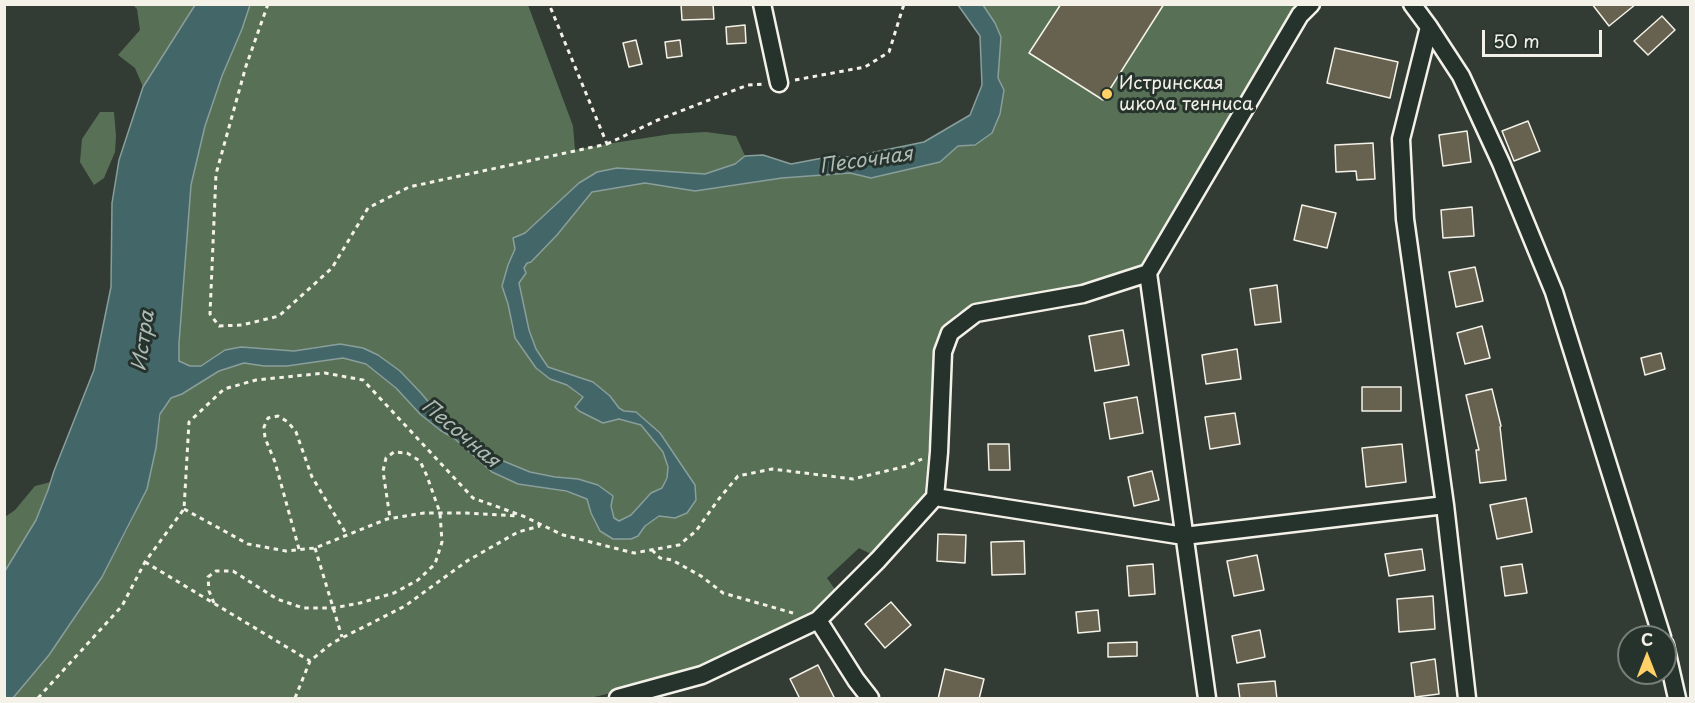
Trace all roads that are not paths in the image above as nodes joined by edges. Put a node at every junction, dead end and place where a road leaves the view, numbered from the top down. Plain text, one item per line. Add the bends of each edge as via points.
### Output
1 (762, 4) edge
2 (1311, 4) edge
3 (1412, 4) edge
4 (1429, 27) junction
5 (779, 83) dead end
6 (1148, 273) junction
7 (935, 497) junction
8 (1444, 505) junction
9 (1184, 536) junction
10 (818, 620) junction
11 (1658, 625) edge
12 (618, 699) edge
13 (870, 699) edge
14 (1207, 699) edge
15 (1467, 699) edge

1 - 5 street
2 - 6 street via 1300,15
3 - 4 street
4 - 8 street via 1401,139 1405,219
4 - 11 street via 1461,76 1554,292
6 - 7 street via 1083,294 976,313 950,333 943,352
6 - 9 street
7 - 9 street
7 - 10 street
8 - 9 street
8 - 15 street
9 - 14 street
10 - 12 street via 702,675
10 - 13 street

